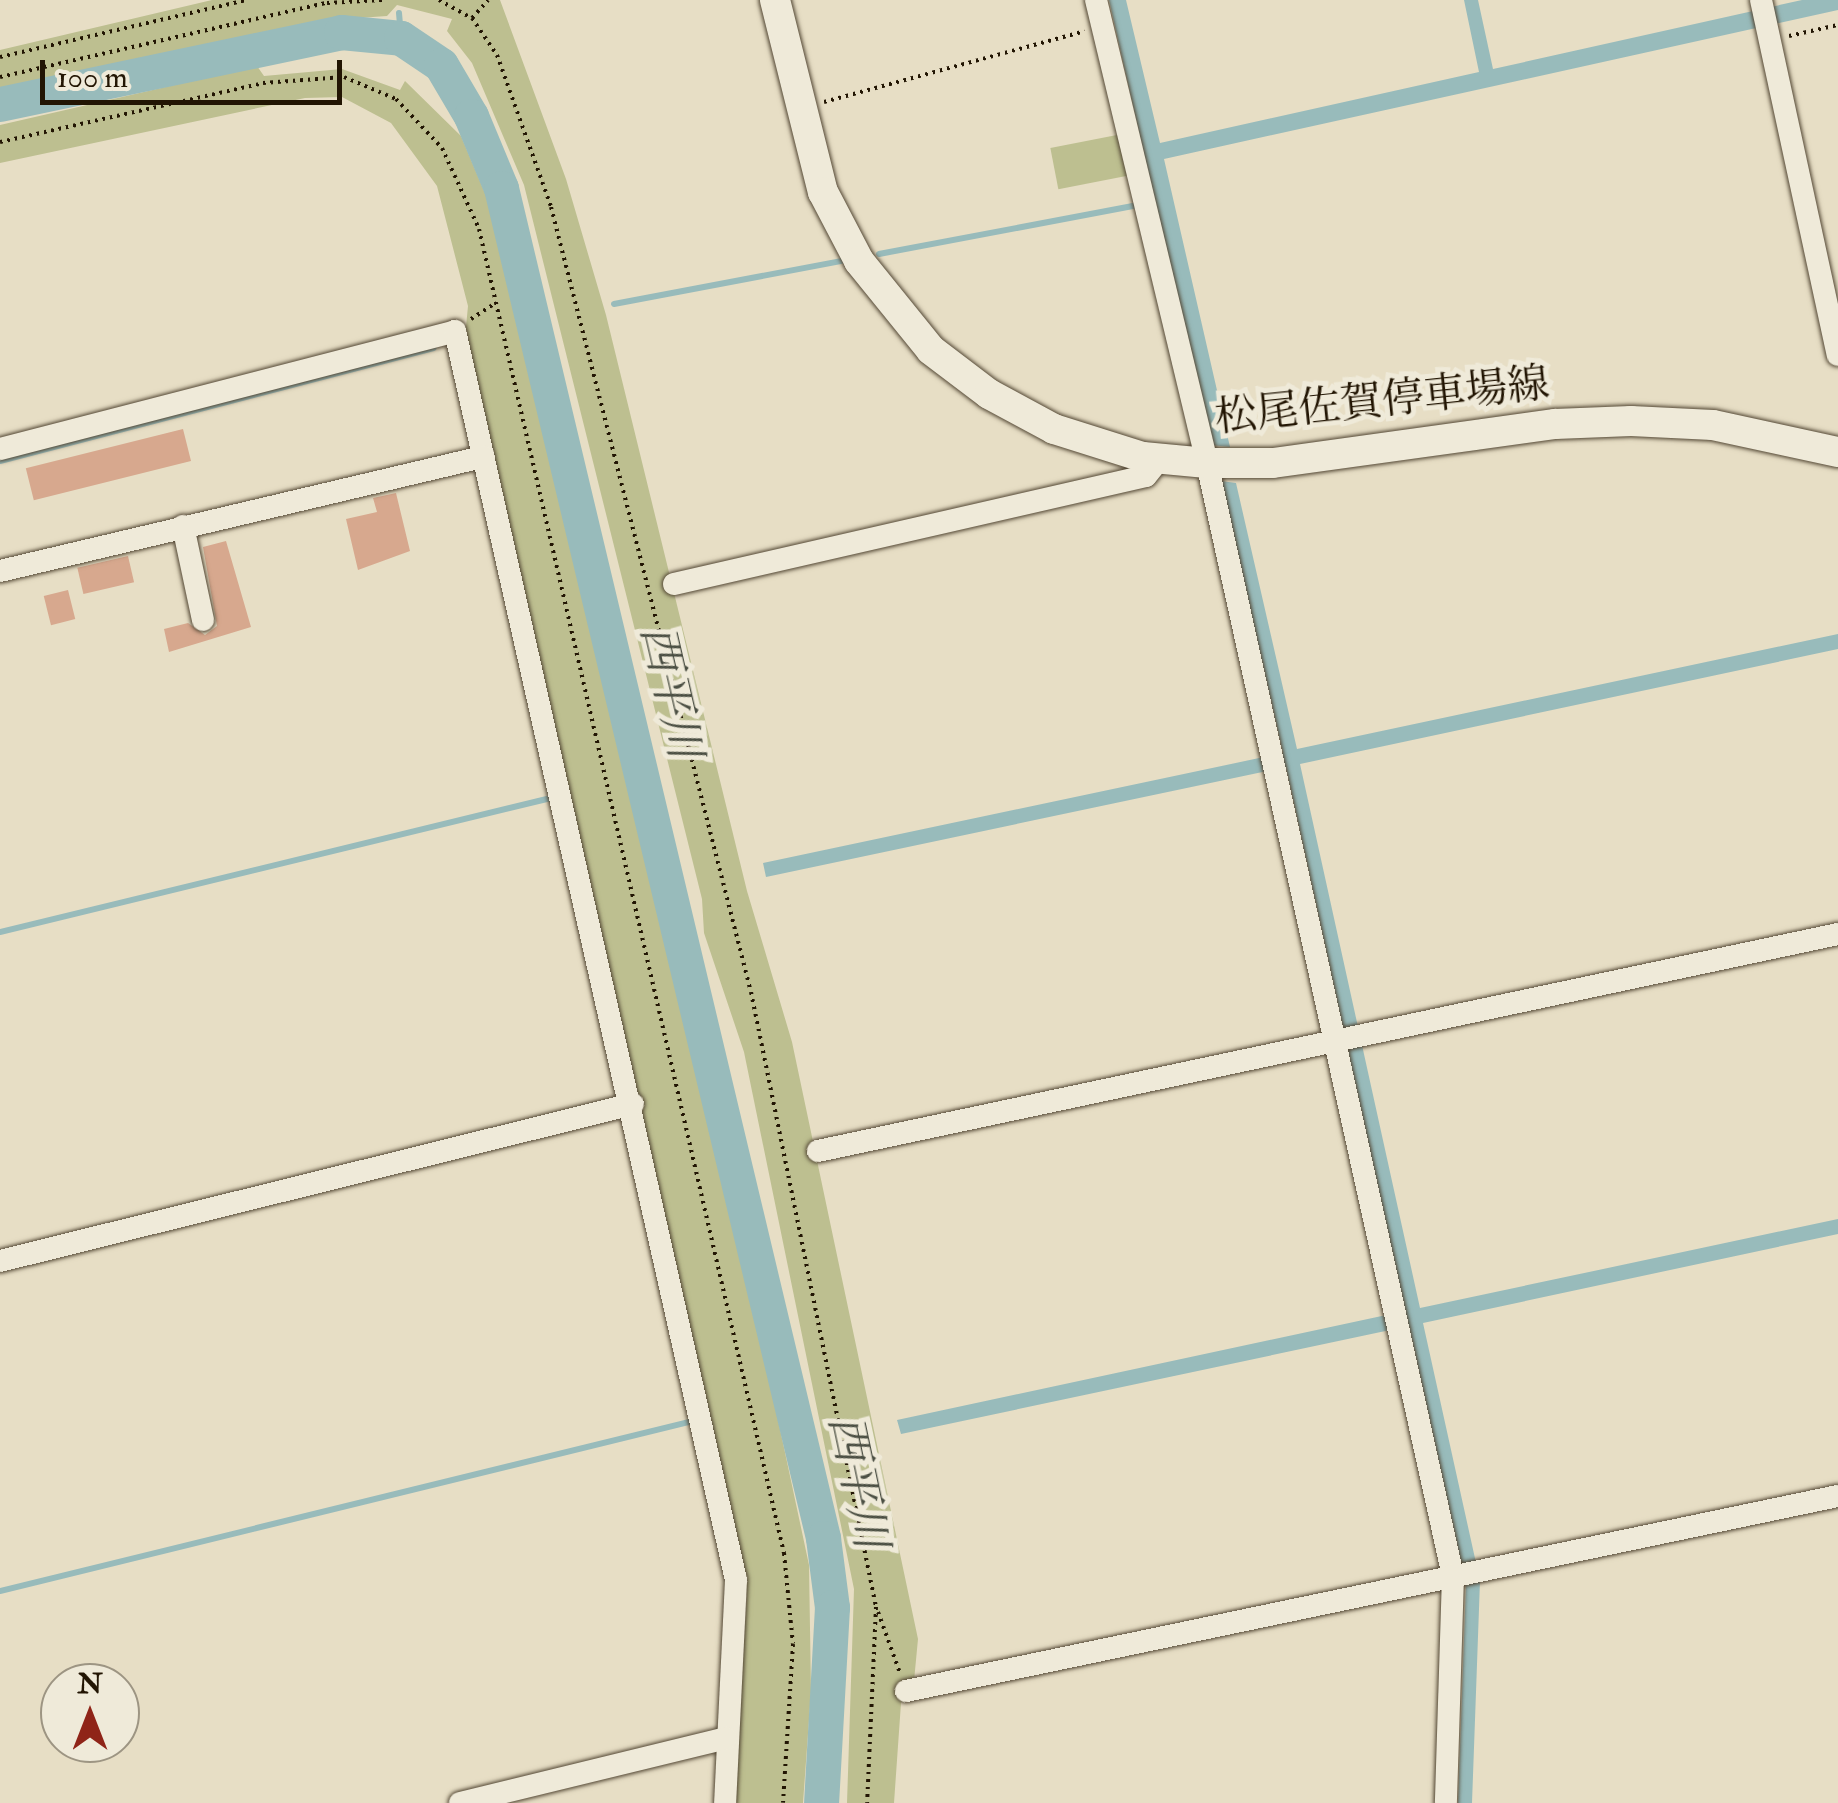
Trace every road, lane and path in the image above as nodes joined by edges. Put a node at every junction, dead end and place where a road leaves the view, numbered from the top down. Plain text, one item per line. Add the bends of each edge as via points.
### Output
1 (246, 0) edge
2 (382, 0) edge
3 (390, 0) edge
4 (439, 0) edge
5 (488, 0) edge
6 (775, 0) edge
7 (1096, 0) edge
8 (1761, 2) edge
9 (472, 18) junction
10 (1838, 24) edge
11 (1104, 26) junction
12 (1769, 35) junction
13 (0, 57) edge
14 (0, 76) edge
15 (798, 109) junction
16 (496, 302) dead end
17 (1835, 329) edge
18 (455, 330) junction
19 (1838, 355) edge
20 (0, 449) edge
21 (1838, 452) edge
22 (484, 457) junction
23 (1160, 459) junction
24 (1206, 464) junction
25 (183, 526) junction
26 (0, 572) edge
27 (674, 584) dead end
28 (203, 620) dead end
29 (1838, 934) edge
30 (1335, 1042) junction
31 (633, 1104) junction
32 (818, 1151) dead end
33 (0, 1261) edge
34 (1838, 1496) edge
35 (1453, 1576) junction
36 (876, 1608) junction
37 (906, 1691) joint
38 (726, 1738) junction
39 (460, 1803) edge
40 (725, 1803) edge
41 (867, 1803) edge
42 (1446, 1803) edge

1 - 13 path
2 - 3 path
2 - 14 path via 327,3
4 - 9 path
5 - 9 path
6 - 15 main road, 松尾佐賀停車場線
7 - 11 street
8 - 12 street
9 - 36 path via 497,54 552,208 746,973
10 - 12 path
11 - 15 path
11 - 24 street
12 - 17 street
15 - 23 main road, 松尾佐賀停車場線 via 823,192 859,261 932,350 989,394 1054,429
16 - 18 path
17 - 19 street
18 - 20 street
18 - 22 street
21 - 24 main road, 松尾佐賀停車場線 via 1713,425 1630,420 1555,424 1274,464
22 - 25 street
22 - 31 street
23 - 24 main road, 松尾佐賀停車場線
23 - 27 street via 1146,476
24 - 30 street
25 - 26 street
25 - 28 street
29 - 30 street
30 - 32 street
30 - 35 street
31 - 33 street
31 - 38 street via 736,1580
34 - 35 street
35 - 37 street
35 - 42 street
36 - 37 path
36 - 41 path
38 - 39 street
38 - 40 street

